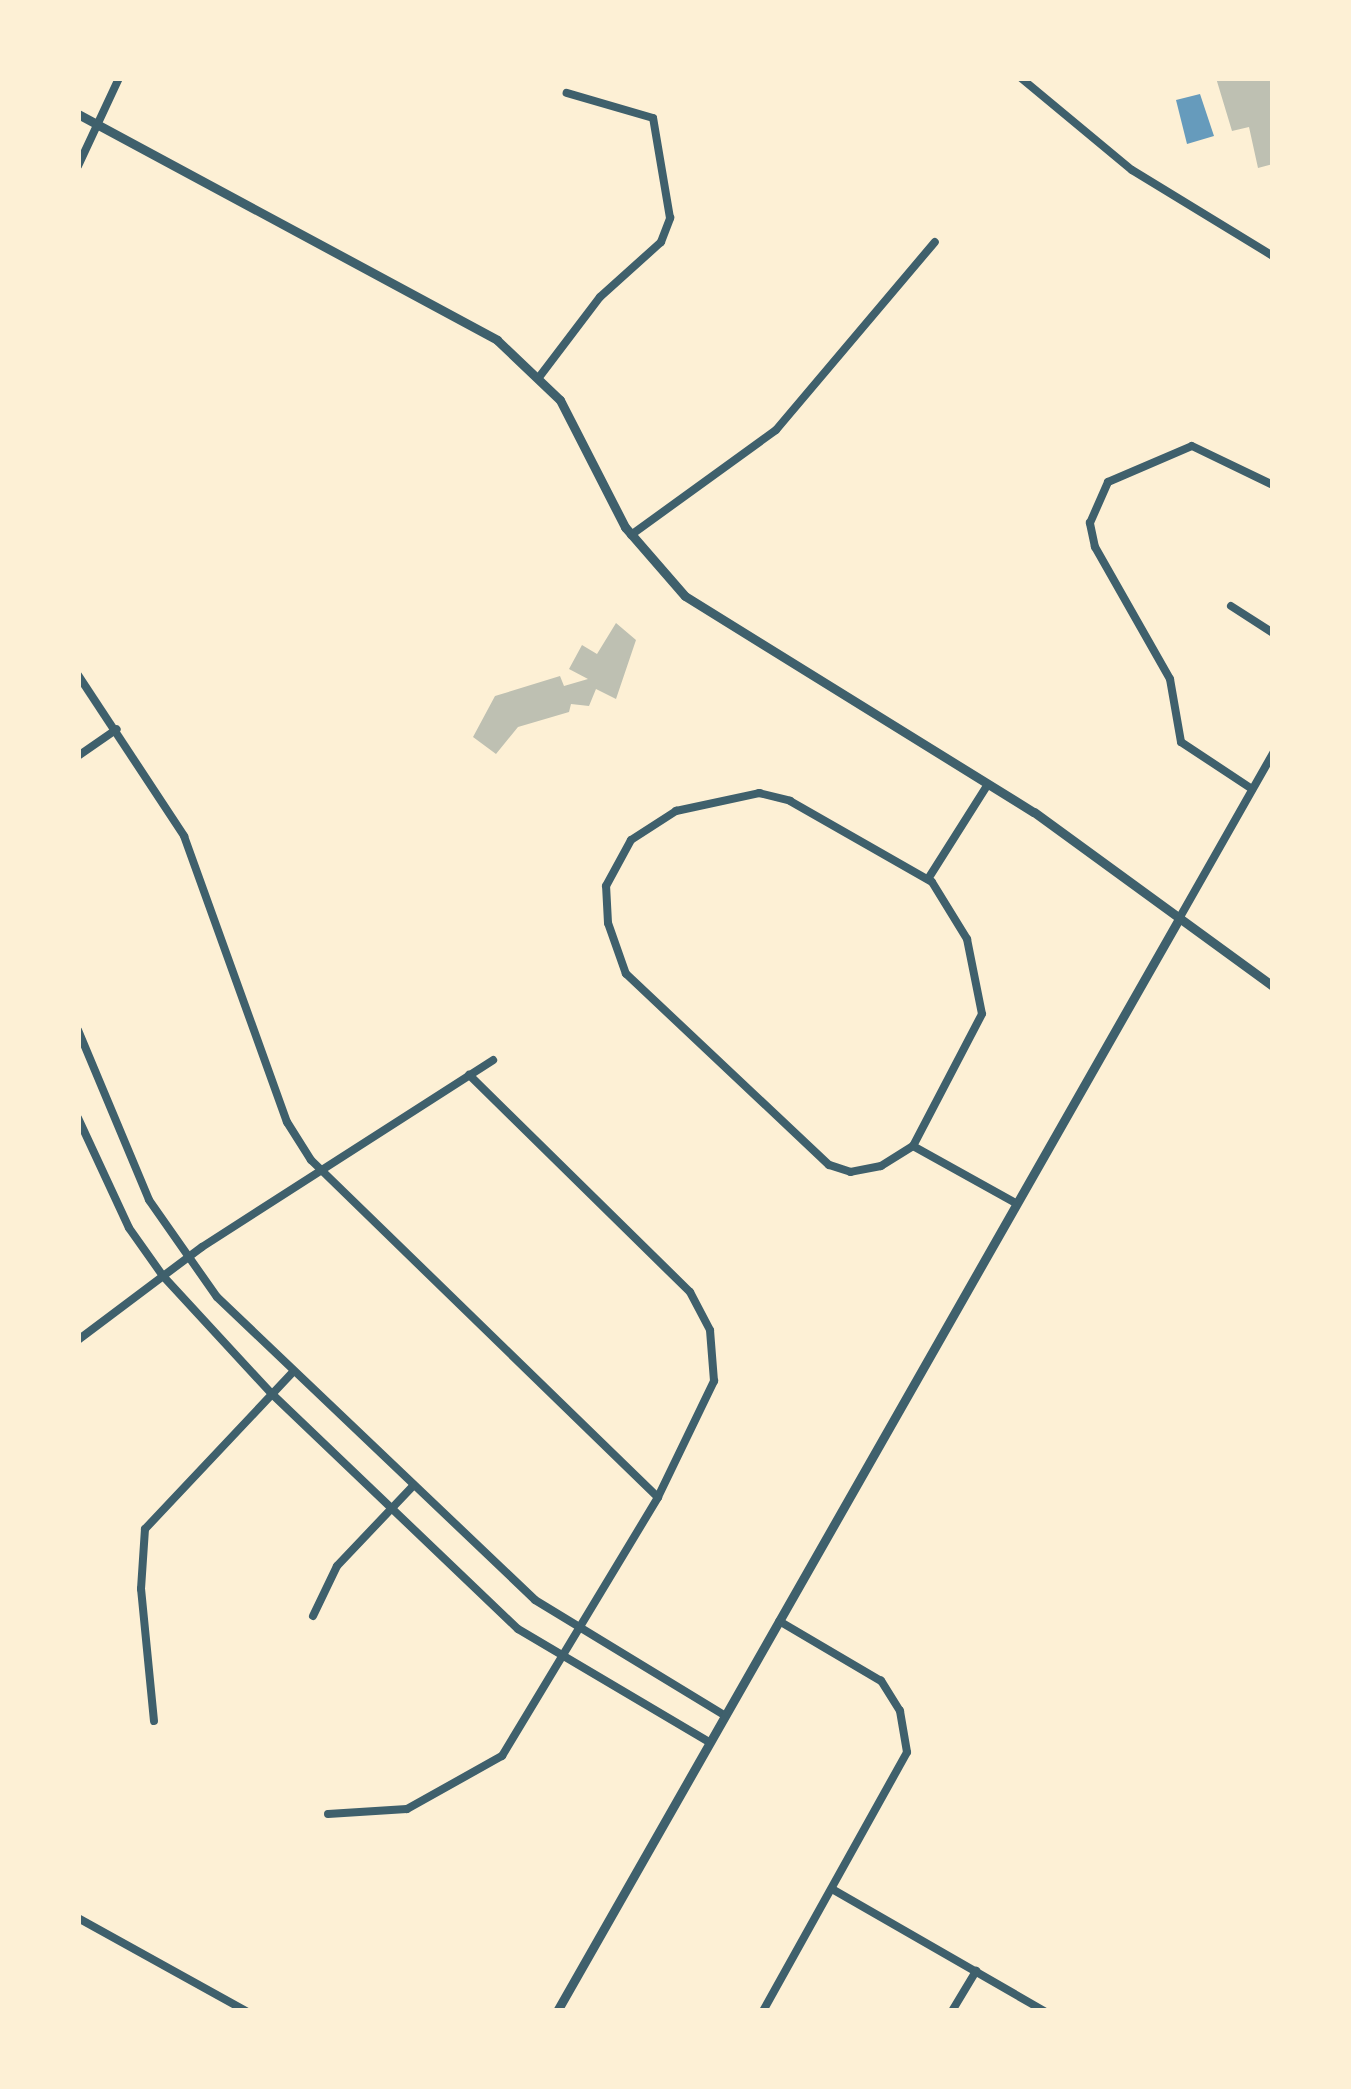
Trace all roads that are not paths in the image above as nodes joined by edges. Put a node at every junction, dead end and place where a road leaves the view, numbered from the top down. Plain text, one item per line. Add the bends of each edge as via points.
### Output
1 (118, 78) edge
2 (1021, 78) edge
3 (567, 93) dead end
4 (78, 114) edge
5 (98, 125) junction
6 (78, 166) edge
7 (935, 242) dead end
8 (1273, 256) edge
9 (540, 376) junction
10 (1273, 485) edge
11 (631, 535) junction
12 (1231, 606) dead end
13 (1273, 633) edge
14 (78, 675) edge
15 (117, 729) junction
16 (1273, 753) edge
17 (78, 756) edge
18 (988, 784) junction
19 (1252, 789) junction
20 (928, 879) junction
21 (1180, 917) junction
22 (1273, 986) edge
23 (78, 1030) edge
24 (493, 1060) dead end
25 (469, 1075) junction
26 (78, 1118) edge
27 (913, 1146) junction
28 (321, 1170) junction
29 (1017, 1204) junction
30 (185, 1260) junction
31 (163, 1276) junction
32 (78, 1340) edge
33 (292, 1372) junction
34 (272, 1394) junction
35 (412, 1487) junction
36 (658, 1497) junction
37 (391, 1509) junction
38 (313, 1616) dead end
39 (779, 1621) junction
40 (580, 1631) junction
41 (563, 1662) junction
42 (724, 1715) junction
43 (154, 1721) dead end
44 (709, 1742) junction
45 (328, 1814) dead end
46 (832, 1889) junction
47 (78, 1918) edge
48 (976, 1971) junction
49 (245, 2011) edge
50 (557, 2011) edge
51 (763, 2011) edge
52 (952, 2011) edge
53 (1044, 2011) edge

1 - 5 street
2 - 8 street via 1132,170
3 - 9 street via 653,118 670,218 661,242 600,297
4 - 5 street
5 - 6 street
5 - 9 street via 497,340
7 - 11 street via 776,430
9 - 11 street
10 - 19 street via 1198,446 1108,482 1091,533 1169,679 1185,748
11 - 18 street via 716,620
12 - 13 street
14 - 15 street
15 - 17 street
15 - 28 street via 184,836 287,1122
16 - 19 street
18 - 20 street
18 - 21 street
19 - 21 street
20 - 27 street via 968,939 982,1014
20 - 27 street via 790,801 759,793 656,820 612,865 606,886 608,923 626,974 809,1150 850,1172 881,1166
21 - 22 street
21 - 29 street
23 - 30 street via 117,1138
24 - 25 street
25 - 28 street
25 - 36 street via 690,1292 714,1354 704,1412
26 - 31 street via 130,1228
27 - 29 street
28 - 30 street
28 - 36 street
29 - 39 street
30 - 31 street
30 - 33 street
31 - 32 street
31 - 34 street
33 - 34 street
33 - 35 street
34 - 37 street
34 - 43 street via 145,1529 141,1589
35 - 37 street
35 - 40 street
36 - 40 street
37 - 38 street via 326,1580
37 - 41 street
39 - 42 street
39 - 46 street via 881,1682 905,1729 907,1752 896,1777
40 - 41 street
40 - 42 street
41 - 44 street
41 - 45 street via 519,1737 481,1772 389,1814
42 - 44 street
44 - 50 street
46 - 48 street
46 - 51 street
47 - 49 street
48 - 52 street
48 - 53 street

